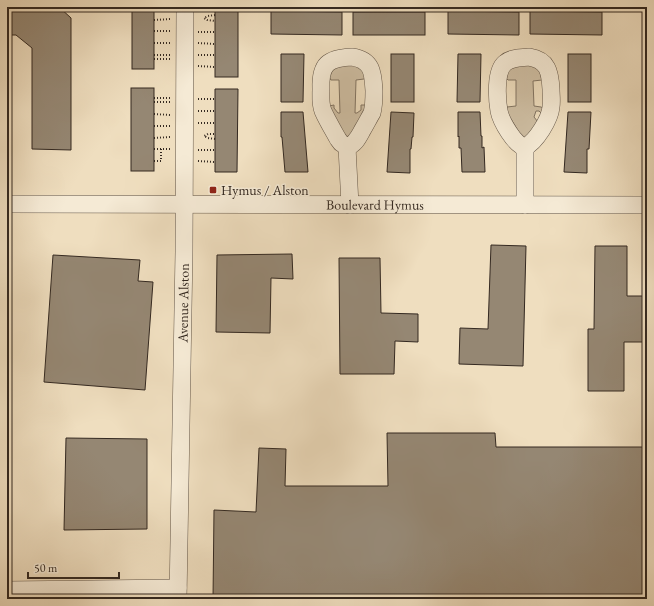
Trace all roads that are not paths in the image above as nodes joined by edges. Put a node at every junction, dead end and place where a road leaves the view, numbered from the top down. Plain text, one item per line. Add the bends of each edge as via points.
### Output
1 (181, 13) edge
2 (347, 147) junction
3 (525, 147) junction
4 (7, 204) edge
5 (184, 204) junction
6 (350, 205) junction
7 (525, 205) junction
8 (647, 205) edge
9 (7, 590) edge
10 (178, 594) edge

1 - 5 street, Avenue Alston
2 - 2 street via 358,138 372,112 374,101 371,68 361,59 352,57 337,58 328,62 321,80 322,109 338,139
2 - 6 street
3 - 3 street via 536,139 551,106 548,69 538,59 529,57 505,62 498,80 500,115 514,140
3 - 7 street
4 - 5 street, Boulevard Hymus
5 - 6 street, Boulevard Hymus
5 - 10 street, Avenue Alston
6 - 7 street, Boulevard Hymus
7 - 8 street, Boulevard Hymus
9 - 10 street

